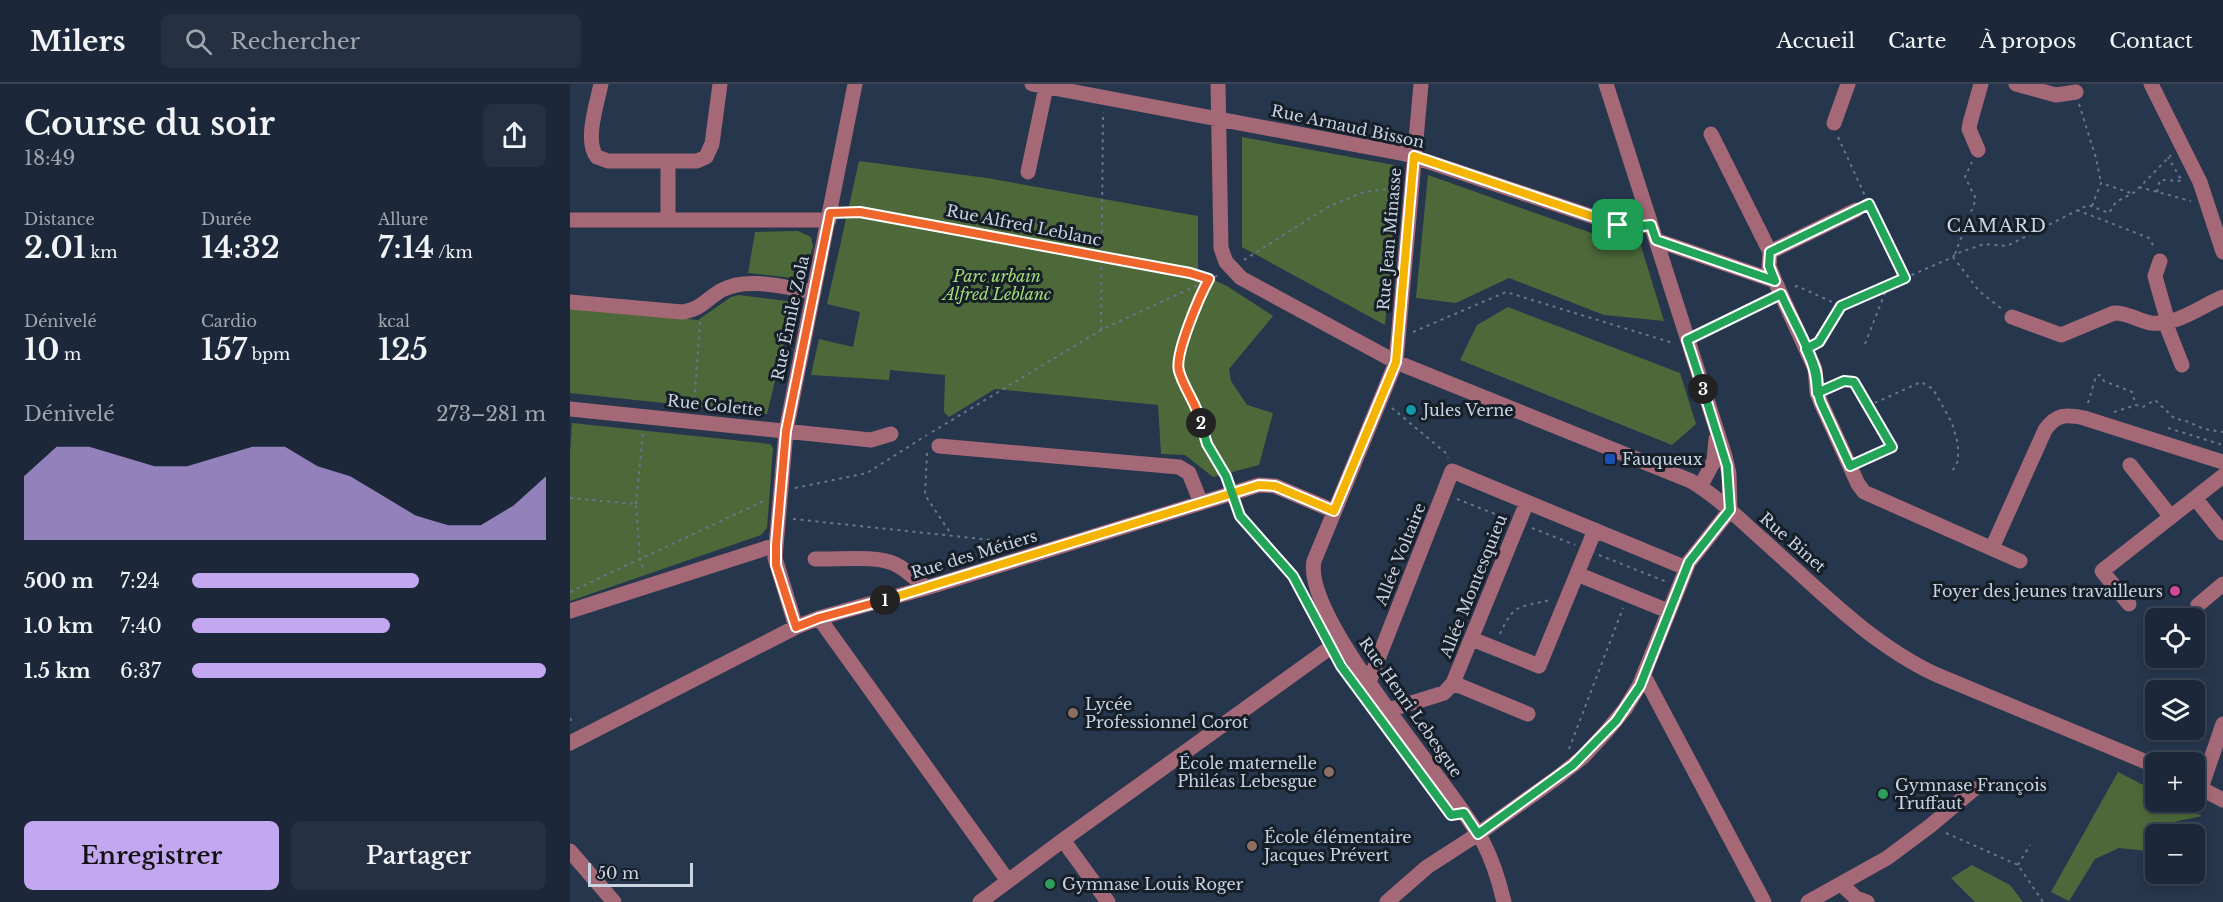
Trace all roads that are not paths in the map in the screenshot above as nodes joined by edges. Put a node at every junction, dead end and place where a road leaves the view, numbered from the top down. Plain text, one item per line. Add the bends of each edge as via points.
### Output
1 (601, 84) edge
2 (720, 84) edge
3 (855, 84) edge
4 (1218, 84) edge
5 (1421, 84) edge
6 (1606, 84) edge
7 (1848, 84) edge
8 (1981, 84) edge
9 (2016, 84) edge
10 (2151, 84) edge
11 (1039, 85) edge
12 (2076, 93) road end
13 (1219, 119) junction
14 (1834, 123) road end
15 (1711, 134) dead end
16 (1978, 150) road end
17 (1414, 156) junction
18 (668, 161) junction
19 (1028, 172) dead end
20 (1856, 210) dead end
21 (830, 217) junction
22 (570, 220) edge
23 (669, 220) junction
24 (1651, 225) junction
25 (1656, 240) junction
26 (1770, 252) junction
27 (2223, 252) edge
28 (2160, 261) road end
29 (1778, 288) junction
30 (814, 292) junction
31 (2223, 297) edge
32 (570, 302) edge
33 (2012, 317) road end
34 (2166, 322) junction
35 (1396, 362) junction
36 (2182, 365) dead end
37 (570, 409) edge
38 (1713, 421) junction
39 (786, 431) junction
40 (891, 434) dead end
41 (939, 446) dead end
42 (2223, 462) edge
43 (2130, 465) dead end
44 (2223, 476) edge
45 (1700, 487) junction
46 (2195, 498) junction
47 (1527, 502) junction
48 (1201, 503) junction
49 (1730, 510) junction
50 (1334, 511) junction
51 (2171, 517) junction
52 (1595, 530) junction
53 (2223, 533) edge
54 (776, 545) junction
55 (1992, 548) junction
56 (814, 560) dead end
57 (2020, 561) dead end
58 (1686, 568) junction
59 (1577, 574) junction
60 (2223, 584) edge
61 (926, 588) junction
62 (2128, 604) dead end
63 (2198, 604) dead end
64 (570, 610) edge
65 (1668, 611) junction
66 (819, 618) junction
67 (796, 627) junction
68 (1472, 639) junction
69 (1344, 644) junction
70 (1644, 676) junction
71 (1369, 682) junction
72 (1454, 683) junction
73 (1389, 710) junction
74 (1528, 714) dead end
75 (2223, 724) edge
76 (570, 743) edge
77 (2145, 761) edge
78 (2205, 769) edge
79 (1974, 789) dead end
80 (2205, 791) edge
81 (2223, 800) edge
82 (1478, 834) junction
83 (1063, 840) junction
84 (570, 851) edge
85 (1008, 881) junction
86 (1842, 885) junction
87 (614, 902) edge
88 (980, 902) edge
89 (1108, 902) edge
90 (1387, 902) edge
91 (1504, 902) edge
92 (1764, 902) edge
93 (1808, 902) edge
94 (1867, 902) edge

1 - 18 street via 592,132 594,154 603,161
2 - 18 street via 709,154 697,161
3 - 21 street, Rue Émile Zola
4 - 13 street
5 - 17 street, Rue Jean Minasse
6 - 24 street
7 - 14 street
8 - 16 street via 1970,123
9 - 12 street via 2056,95
10 - 27 street via 2191,162
11 - 13 street, Rue Arnaud Bisson
11 - 19 street
13 - 17 street, Rue Arnaud Bisson
13 - 35 street, Rue Binet via 1220,241 1231,269 1251,284
15 - 26 street
17 - 24 street, Rue Arnaud Bisson via 1609,222 1632,227
17 - 35 street, Rue Jean Minasse
18 - 23 street
20 - 26 street
21 - 23 street
21 - 30 street, Rue Émile Zola
22 - 23 street
24 - 25 street
25 - 29 street
25 - 38 street
26 - 29 street via 1769,266
28 - 34 street via 2155,276
29 - 55 street via 1817,374 1817,393 1858,484 1867,494
30 - 32 street via 737,285 682,312
30 - 39 street, Rue Émile Zola
31 - 34 street
33 - 34 street via 2061,335 2114,313 2148,322
34 - 36 street
35 - 45 street, Rue Binet via 1674,473
35 - 50 street, Rue Henri Lebesgue
37 - 39 street, Rue Colette
38 - 45 street via 1716,453
38 - 49 street via 1729,474
39 - 40 street, Rue Colette via 871,440
39 - 54 street, Rue Émile Zola
41 - 48 street via 1183,468
42 - 55 street via 2084,418 2056,418 2048,426
43 - 51 street
44 - 46 street
45 - 49 street, Rue Binet
46 - 51 street
46 - 53 street
47 - 52 street
47 - 68 street, Allée Montesquieu
47 - 71 street, Allée Voltaire via 1452,471
48 - 50 street, Rue des Métiers via 1269,485
48 - 61 street, Rue des Métiers
49 - 58 street
49 - 77 street, Rue Binet via 1866,630 1908,661
50 - 69 street, Rue Henri Lebesgue via 1314,561 1313,576
51 - 62 street via 2103,571
52 - 58 street
52 - 59 street
54 - 64 street
54 - 67 street, Rue Émile Zola via 776,565
55 - 57 street
56 - 61 street via 891,563 909,572
58 - 65 street
59 - 65 street
59 - 68 street via 1539,666
60 - 63 street
61 - 66 street, Rue des Métiers
65 - 70 street
66 - 67 street, Rue des Métiers
66 - 85 street
67 - 76 street, Rue des Métiers
68 - 72 street, Allée Montesquieu
69 - 71 street, Rue Henri Lebesgue
69 - 83 street via 1331,647
70 - 82 street via 1630,702 1583,757
70 - 92 street
71 - 73 street, Rue Henri Lebesgue
72 - 73 street, Allée Montesquieu via 1444,693
72 - 74 street, Allée Montesquieu
73 - 82 street, Rue Henri Lebesgue
75 - 78 street
79 - 86 street via 1877,865
80 - 81 street
82 - 90 street via 1427,867
82 - 91 street, Rue Henri Lebesgue via 1496,871
83 - 85 street
83 - 89 street
84 - 87 street
85 - 88 street
86 - 93 street
86 - 94 street

